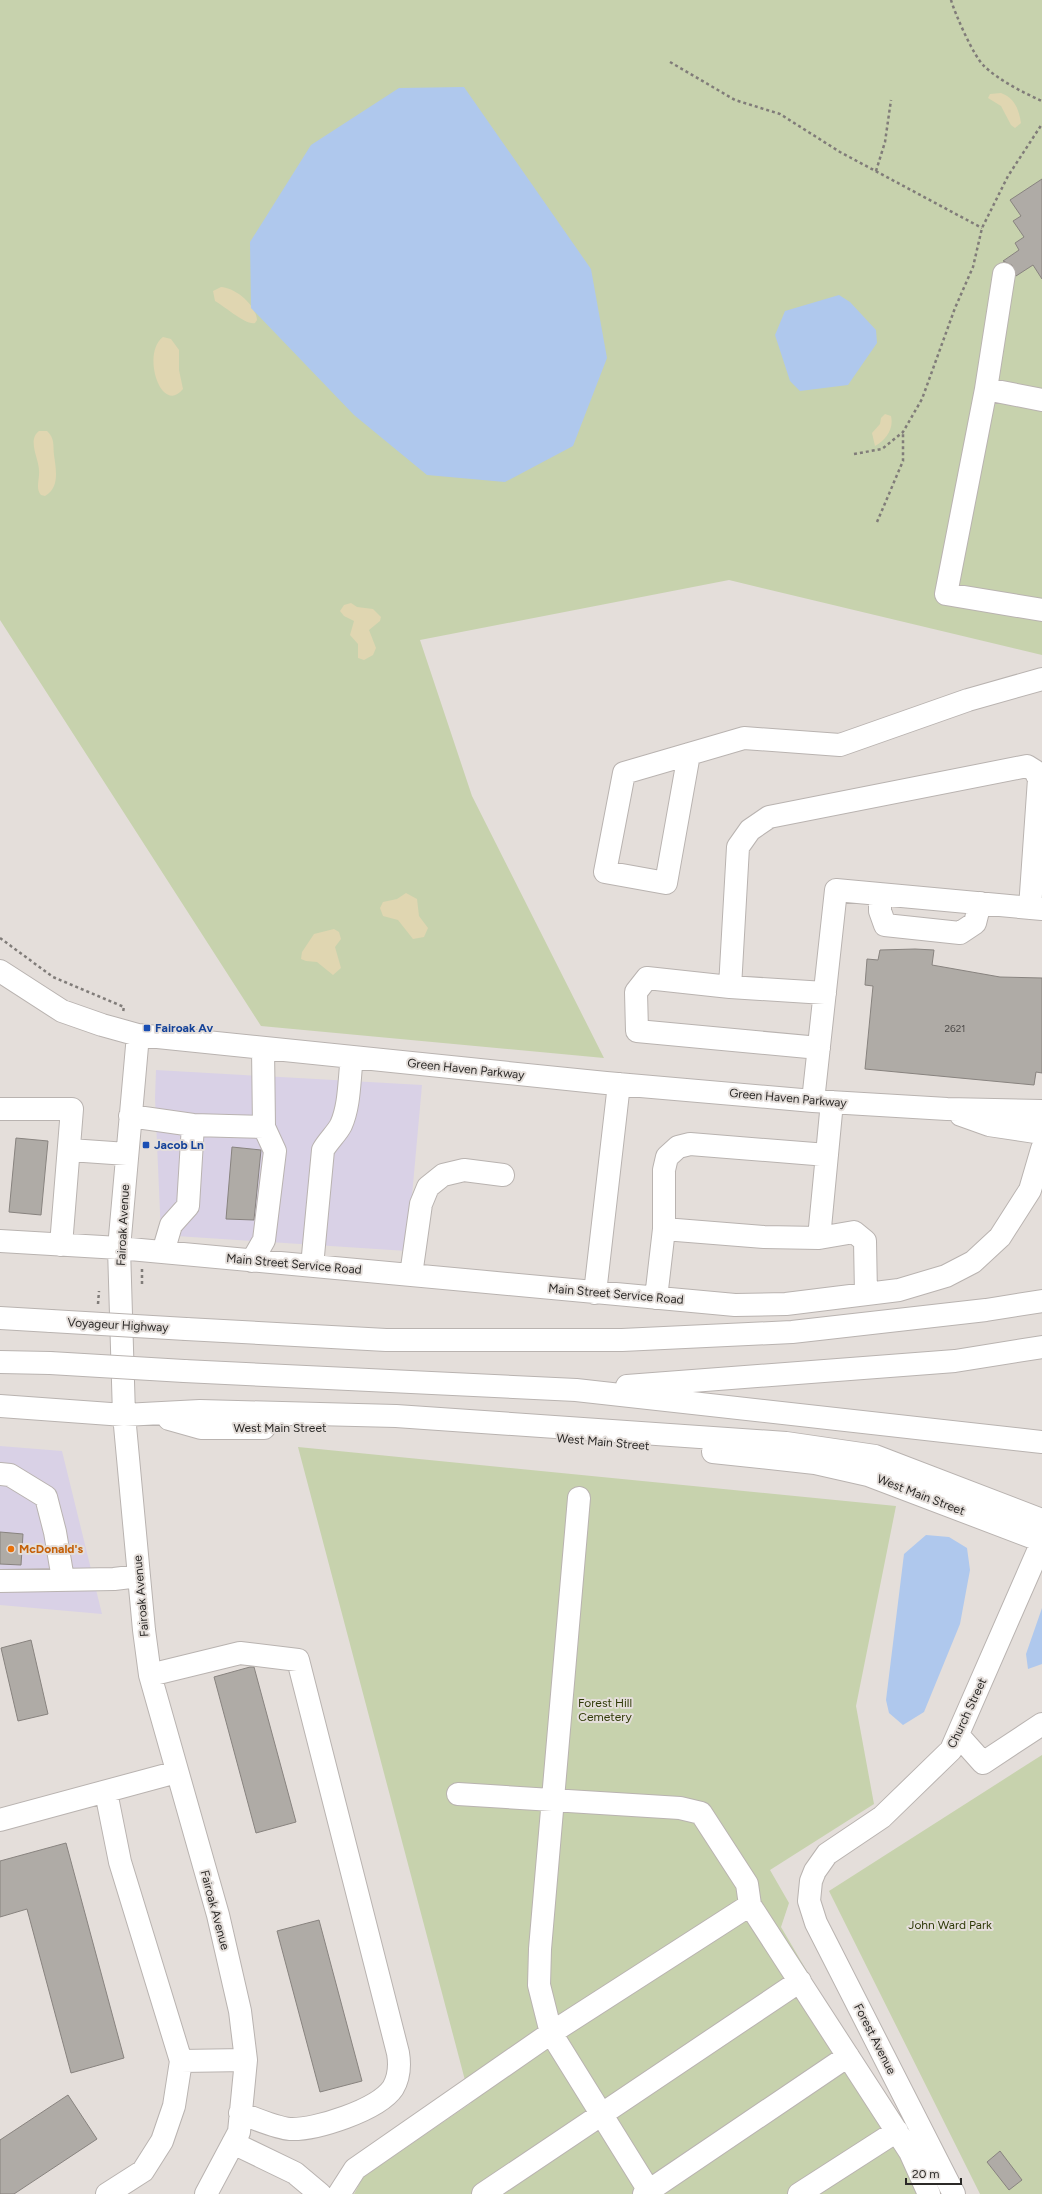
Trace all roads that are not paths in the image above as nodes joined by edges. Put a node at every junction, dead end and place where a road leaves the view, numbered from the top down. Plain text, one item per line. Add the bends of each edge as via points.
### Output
1 (1004, 274) dead end
2 (986, 390) junction
3 (1042, 400) edge
4 (1042, 610) edge
5 (1042, 679) edge
6 (689, 754) junction
7 (880, 894) junction
8 (980, 903) junction
9 (1036, 908) edge
10 (0, 971) edge
11 (730, 987) junction
12 (825, 994) junction
13 (138, 1035) junction
14 (819, 1048) junction
15 (263, 1049) junction
16 (352, 1057) junction
17 (619, 1084) junction
18 (822, 1102) junction
19 (0, 1109) edge
20 (947, 1110) junction
21 (1042, 1111) edge
22 (130, 1116) junction
23 (193, 1125) junction
24 (264, 1127) junction
25 (1042, 1133) edge
26 (1042, 1149) edge
27 (70, 1150) junction
28 (127, 1154) junction
29 (827, 1155) junction
30 (503, 1174) dead end
31 (664, 1230) junction
32 (819, 1238) junction
33 (0, 1241) edge
34 (61, 1245) junction
35 (119, 1248) junction
36 (163, 1252) junction
37 (252, 1260) junction
38 (312, 1266) junction
39 (411, 1275) junction
40 (595, 1293) junction
41 (866, 1294) junction
42 (656, 1298) junction
43 (1042, 1301) edge
44 (0, 1318) edge
45 (1042, 1347) edge
46 (0, 1362) edge
47 (576, 1390) junction
48 (0, 1406) edge
49 (152, 1414) junction
50 (124, 1415) junction
51 (1042, 1442) edge
52 (0, 1474) edge
53 (579, 1498) dead end
54 (1042, 1520) edge
55 (1042, 1542) edge
56 (139, 1576) junction
57 (2, 1579) edge
58 (63, 1579) junction
59 (150, 1675) junction
60 (1042, 1724) edge
61 (958, 1735) junction
62 (177, 1772) junction
63 (106, 1792) junction
64 (458, 1794) dead end
65 (553, 1801) junction
66 (0, 1820) edge
67 (811, 1881) joint
68 (750, 1905) junction
69 (800, 1981) junction
70 (551, 2033) junction
71 (848, 2056) junction
72 (246, 2060) junction
73 (181, 2061) junction
74 (240, 2113) junction
75 (600, 2114) junction
76 (897, 2131) junction
77 (233, 2143) junction
78 (648, 2193) edge
79 (107, 2194) edge
80 (206, 2194) edge
81 (320, 2194) edge
82 (339, 2194) edge
83 (483, 2194) edge
84 (799, 2194) edge
85 (929, 2194) edge
86 (954, 2194) edge

1 - 2 main road
2 - 3 main road
2 - 4 main road via 946,594
5 - 6 main road via 968,700 840,745 744,738
6 - 6 main road via 624,773 605,872 666,883
7 - 8 main road
7 - 8 main road via 880,911 885,925 960,933 975,923
7 - 12 main road via 836,890
8 - 9 main road
9 - 11 main road via 1039,780 1035,771 1027,766 769,817 750,830 738,847
10 - 13 main road, Green Haven Parkway via 62,1011
11 - 12 main road
11 - 14 main road via 647,978 636,992 636,1031
12 - 14 main road
13 - 15 main road, Green Haven Parkway
13 - 22 main road, Fairoak Avenue
14 - 18 main road
15 - 16 main road, Green Haven Parkway
15 - 24 main road
16 - 17 main road, Green Haven Parkway
16 - 38 main road via 344,1116 340,1127 329,1138 323,1150
17 - 18 main road, Green Haven Parkway
17 - 40 main road
18 - 20 main road, Green Haven Parkway
18 - 29 main road
19 - 27 main road via 72,1109
20 - 21 main road
20 - 25 main road via 989,1125
22 - 23 main road
22 - 28 main road, Fairoak Avenue
23 - 24 main road
23 - 36 main road via 188,1206 171,1225
24 - 37 main road via 275,1151 264,1240
26 - 41 main road, Main Street Service Road via 1030,1190 1000,1237 973,1262 946,1276 899,1290
27 - 28 main road
27 - 34 main road
28 - 35 main road, Fairoak Avenue
29 - 31 main road via 690,1144 678,1147 667,1157 664,1170
29 - 32 main road
30 - 39 main road via 464,1170 443,1175 428,1187 421,1204
31 - 32 main road
31 - 42 main road
32 - 41 main road via 854,1232 865,1241
33 - 34 main road, Main Street Service Road
34 - 35 main road, Main Street Service Road
35 - 36 main road, Main Street Service Road
35 - 50 main road, Fairoak Avenue
36 - 37 main road, Main Street Service Road
37 - 38 main road, Main Street Service Road
38 - 39 main road, Main Street Service Road
39 - 40 main road, Main Street Service Road
40 - 42 main road, Main Street Service Road
41 - 42 main road, Main Street Service Road via 786,1304 735,1305
43 - 44 main road, Voyageur Highway, bridge via 986,1310 792,1332 622,1340 386,1340
45 - 47 main road via 955,1361
46 - 47 main road, bridge via 50,1362
47 - 51 main road
48 - 50 main road, West Main Street
49 - 50 main road, West Main Street
49 - 54 main road, West Main Street via 200,1411 396,1416 786,1443 875,1456
49 - 55 main road, West Main Street via 201,1428 382,1428 509,1435 667,1447 815,1463 868,1475
50 - 56 main road, Fairoak Avenue
52 - 58 main road via 10,1475 46,1496
53 - 65 main road
55 - 61 main road, Church Street
56 - 58 main road
56 - 59 main road, Fairoak Avenue
57 - 58 main road
59 - 62 main road, Fairoak Avenue
59 - 74 main road via 240,1653 298,1660 398,2053 400,2070 393,2088 378,2102 353,2113 320,2125 289,2129
60 - 61 main road via 983,1763
61 - 67 main road, Church Street via 951,1750 882,1817 827,1854
62 - 63 main road
62 - 72 main road, Fairoak Avenue via 218,1915 240,2011
63 - 66 main road
63 - 73 main road via 120,1862
64 - 65 main road
65 - 68 main road via 680,1808 701,1812 747,1884
65 - 70 main road via 539,1985
67 - 86 main road, Forest Avenue via 809,1901 816,1922
68 - 69 main road
68 - 70 main road
69 - 71 main road
69 - 75 main road
70 - 75 main road
70 - 82 main road via 355,2168
71 - 76 main road
71 - 78 main road
72 - 73 main road
72 - 74 main road, Fairoak Avenue
73 - 79 main road via 174,2106 162,2141 143,2171
74 - 77 main road, Fairoak Avenue via 239,2132
75 - 78 main road
75 - 83 main road
76 - 84 main road
76 - 85 main road via 910,2152
77 - 80 main road
77 - 81 main road via 295,2173

